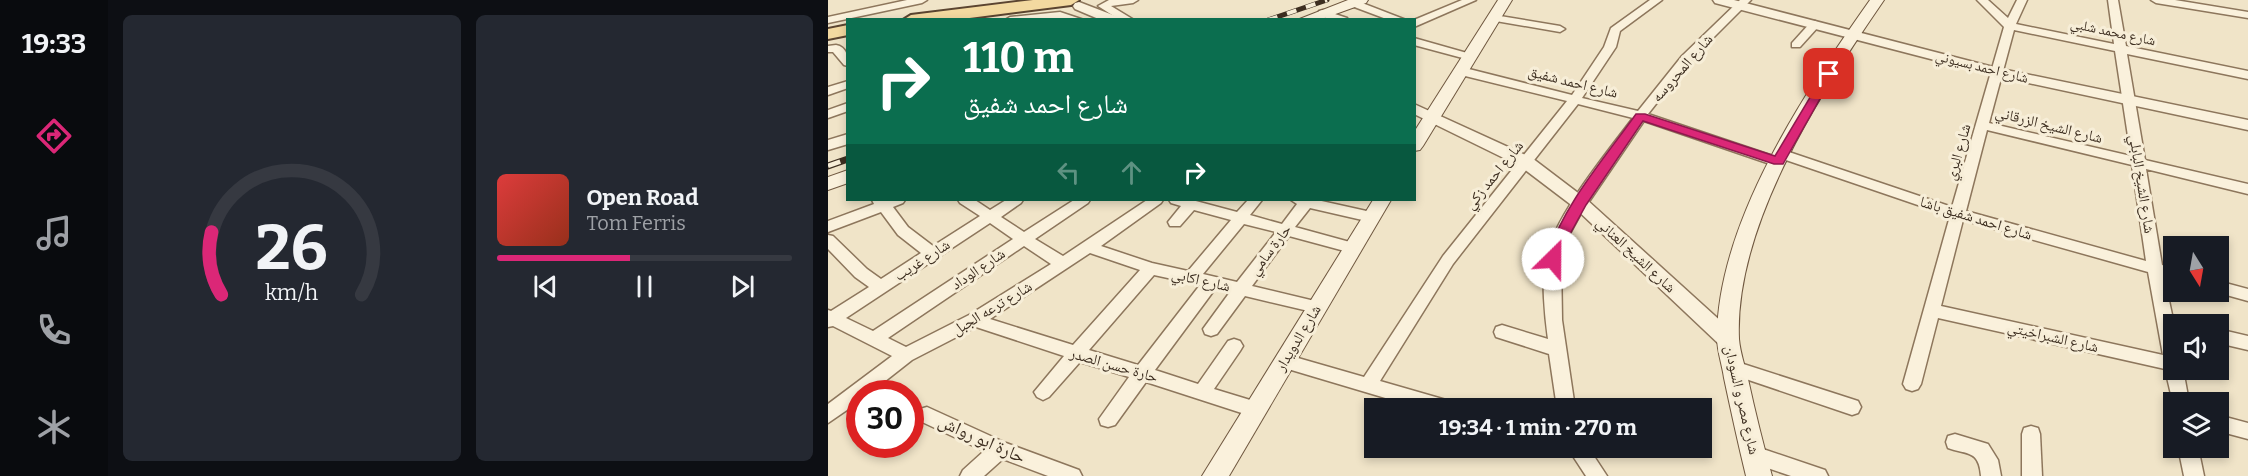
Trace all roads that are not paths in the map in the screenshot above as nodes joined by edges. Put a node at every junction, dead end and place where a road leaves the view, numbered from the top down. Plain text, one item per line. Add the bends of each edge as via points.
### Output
1 (922, 0) edge
2 (1133, 0) edge
3 (1471, 0) edge
4 (1505, 0) edge
5 (1657, 0) edge
6 (1719, 0) edge
7 (1876, 0) edge
8 (1982, 0) edge
9 (2022, 0) edge
10 (2113, 0) edge
11 (2156, 0) edge
12 (1357, 1) edge
13 (1743, 2) edge
14 (1075, 3) edge
15 (1323, 13) junction
16 (1046, 15) junction
17 (2248, 15) edge
18 (930, 18) edge
19 (1024, 18) edge
20 (1039, 18) edge
21 (1074, 18) edge
22 (1109, 18) edge
23 (1125, 18) edge
24 (1309, 18) edge
25 (1337, 18) edge
26 (1396, 18) edge
27 (1494, 18) junction
28 (828, 20) edge
29 (1416, 23) edge
30 (1815, 24) junction
31 (2010, 26) junction
32 (1560, 29) dead end
33 (846, 32) edge
34 (1853, 33) junction
35 (1416, 42) edge
36 (834, 45) edge
37 (1796, 45) dead end
38 (2121, 49) junction
39 (1470, 57) junction
40 (846, 60) edge
41 (1461, 71) junction
42 (1996, 72) junction
43 (2248, 75) edge
44 (846, 85) edge
45 (828, 91) edge
46 (1575, 99) junction
47 (2129, 100) junction
48 (846, 109) edge
49 (1416, 109) edge
50 (828, 114) edge
51 (1433, 115) junction
52 (1641, 116) junction
53 (1983, 125) junction
54 (2248, 125) edge
55 (846, 140) edge
56 (1416, 143) edge
57 (828, 146) edge
58 (1780, 158) junction
59 (1526, 162) junction
60 (2139, 164) junction
61 (846, 177) edge
62 (828, 184) edge
63 (2248, 189) edge
64 (967, 201) edge
65 (1014, 201) edge
66 (1081, 201) edge
67 (1155, 201) edge
68 (1180, 201) edge
69 (1254, 201) edge
70 (1302, 201) edge
71 (1312, 201) edge
72 (881, 202) edge
73 (1580, 203) junction
74 (1191, 204) junction
75 (1377, 208) edge
76 (1958, 214) junction
77 (991, 216) junction
78 (1240, 218) junction
79 (1175, 222) dead end
80 (828, 227) edge
81 (1285, 230) junction
82 (1024, 239) junction
83 (828, 240) edge
84 (1088, 247) junction
85 (1352, 248) junction
86 (931, 253) junction
87 (1063, 264) junction
88 (1151, 268) junction
89 (2155, 269) junction
90 (2163, 271) edge
91 (1191, 278) junction
92 (1211, 283) junction
93 (880, 286) junction
94 (1241, 289) junction
95 (2229, 290) edge
96 (2248, 295) edge
97 (1317, 307) junction
98 (1933, 310) junction
99 (2166, 314) edge
100 (829, 318) edge
101 (975, 321) junction
102 (1211, 329) dead end
103 (1502, 332) dead end
104 (873, 339) junction
105 (2229, 339) edge
106 (1728, 340) junction
107 (2248, 343) edge
108 (1234, 346) dead end
109 (1557, 349) junction
110 (1075, 354) junction
111 (906, 355) junction
112 (1284, 361) junction
113 (2163, 365) edge
114 (1734, 368) junction
115 (1143, 373) junction
116 (1912, 384) dead end
117 (1368, 386) junction
118 (1043, 392) dead end
119 (1202, 392) junction
120 (1411, 398) edge
121 (1564, 398) edge
122 (1852, 407) dead end
123 (1254, 409) junction
124 (828, 415) edge
125 (927, 415) dead end
126 (1108, 419) dead end
127 (2229, 426) edge
128 (2248, 432) edge
129 (2031, 434) dead end
130 (1954, 442) dead end
131 (1000, 449) junction
132 (1584, 458) edge
133 (2190, 458) edge
134 (1756, 465) edge
135 (970, 476) edge
136 (1072, 476) edge
137 (1215, 476) edge
138 (1598, 476) edge
139 (1818, 476) edge
140 (1990, 476) edge
141 (2032, 476) edge
142 (2194, 476) edge

1 - 28 street
2 - 23 street via 1103,6
3 - 29 street
4 - 27 main road
5 - 46 street, شارع احمد زكي via 1615,30 1610,47
6 - 13 street, شارع احمد بسيوني
7 - 34 main road, شارع مصر و السودان
8 - 31 street
9 - 31 street, شارع البري
10 - 38 street, شارع الشيخ البابلي
11 - 17 street
12 - 15 main road
12 - 26 street
13 - 30 street, شارع احمد بسيوني
13 - 52 street, شارع المحروسه
14 - 18 main road
14 - 22 street
15 - 24 main road
15 - 25 street
16 - 19 street
16 - 20 street
16 - 21 street
27 - 32 street
27 - 39 main road
30 - 34 street, شارع احمد بسيوني
30 - 37 street
31 - 38 street, شارع محمد شلبي
31 - 42 street, شارع البري
33 - 36 main road
34 - 42 street, شارع احمد بسيوني
34 - 58 main road, شارع مصر و السودان
35 - 39 street
36 - 40 street
38 - 43 street, شارع محمد شلبي
38 - 47 street, شارع الشيخ البابلي
39 - 41 main road
41 - 46 street, شارع احمد شفيق
41 - 51 main road
42 - 47 street, شارع احمد بسيوني
42 - 53 street, شارع البري
44 - 45 street
46 - 52 street, شارع احمد شفيق
46 - 59 street, شارع احمد زكي
47 - 54 street, شارع احمد بسيوني
47 - 60 street, شارع الشيخ البابلي
48 - 50 street
49 - 51 street, شارع الشيخ العناني
51 - 56 main road
51 - 59 street, شارع الشيخ العناني
52 - 58 street, شارع احمد شفيق
52 - 73 street, شارع المحروسه
53 - 60 street, شارع الشيخ الزرقاني
53 - 76 street, شارع البري
55 - 57 street
58 - 76 street, شارع احمد شفيق باشا
58 - 106 main road, شارع مصر و السودان via 1737,265 1728,305
59 - 73 street, شارع الشيخ العناني
59 - 117 street, شارع احمد زكي via 1448,260
60 - 63 street, شارع الشيخ الزرقاني
60 - 89 street, شارع الشيخ البابلي
61 - 62 main road
64 - 77 street
65 - 77 street, شارع غريب
66 - 82 street, شارع الوداد
67 - 84 street, شارع ترعه الجبل
68 - 74 street
69 - 78 street
70 - 81 street, حارة سامي
71 - 75 street
72 - 80 street
72 - 86 street via 903,231
73 - 106 street, شارع الشيخ العناني
73 - 109 street, شارع المحروسه via 1553,259
74 - 78 street
74 - 79 street
75 - 85 main road, شارع الدويدار
76 - 89 street, شارع احمد شفيق باشا
76 - 98 street, شارع البري
77 - 82 street
77 - 86 street, شارع غريب
78 - 81 street
78 - 91 street
81 - 85 street
81 - 94 street, حارة سامي
82 - 87 street
82 - 104 street, شارع الوداد
83 - 93 street
84 - 87 street, شارع ترعه الجبل
84 - 88 street, شارع اكابي
85 - 97 main road, شارع الدويدار
86 - 93 street, شارع غريب
87 - 101 street, شارع ترعه الجبل
88 - 91 street, شارع اكابي
88 - 110 street
89 - 90 street, شارع احمد شفيق باشا
89 - 99 street, شارع الشيخ البابلي
91 - 92 street, شارع اكابي
92 - 94 street, شارع اكابي
92 - 115 street
93 - 100 street, شارع غريب
94 - 97 street, شارع اكابي
94 - 102 street, حارة سامي
95 - 96 street
97 - 112 main road, شارع الدويدار
98 - 113 street, شارع الشبراخيتي
98 - 116 street, شارع البري
100 - 104 street
101 - 110 street, حارة حسن الصدر
101 - 111 street, شارع ترعه الجبل
103 - 109 street
104 - 111 street
105 - 107 street
106 - 114 main road, شارع مصر و السودان
108 - 119 street
109 - 121 street, شارع المحروسه
110 - 115 street, حارة حسن الصدر
110 - 118 street
111 - 124 street, شارع ترعه الجبل
112 - 117 street
112 - 123 main road, شارع الدويدار
114 - 122 street
114 - 134 main road, شارع مصر و السودان
115 - 119 street, حارة حسن الصدر
115 - 126 street
117 - 120 street
119 - 123 street, حارة حسن الصدر
123 - 137 main road, شارع الدويدار
125 - 131 street, حارة ابو رواش
127 - 128 street
129 - 141 street
130 - 140 street via 1983,451 1990,462
131 - 135 street
131 - 136 street, حارة ابو رواش
132 - 138 street
133 - 142 street
134 - 139 street

